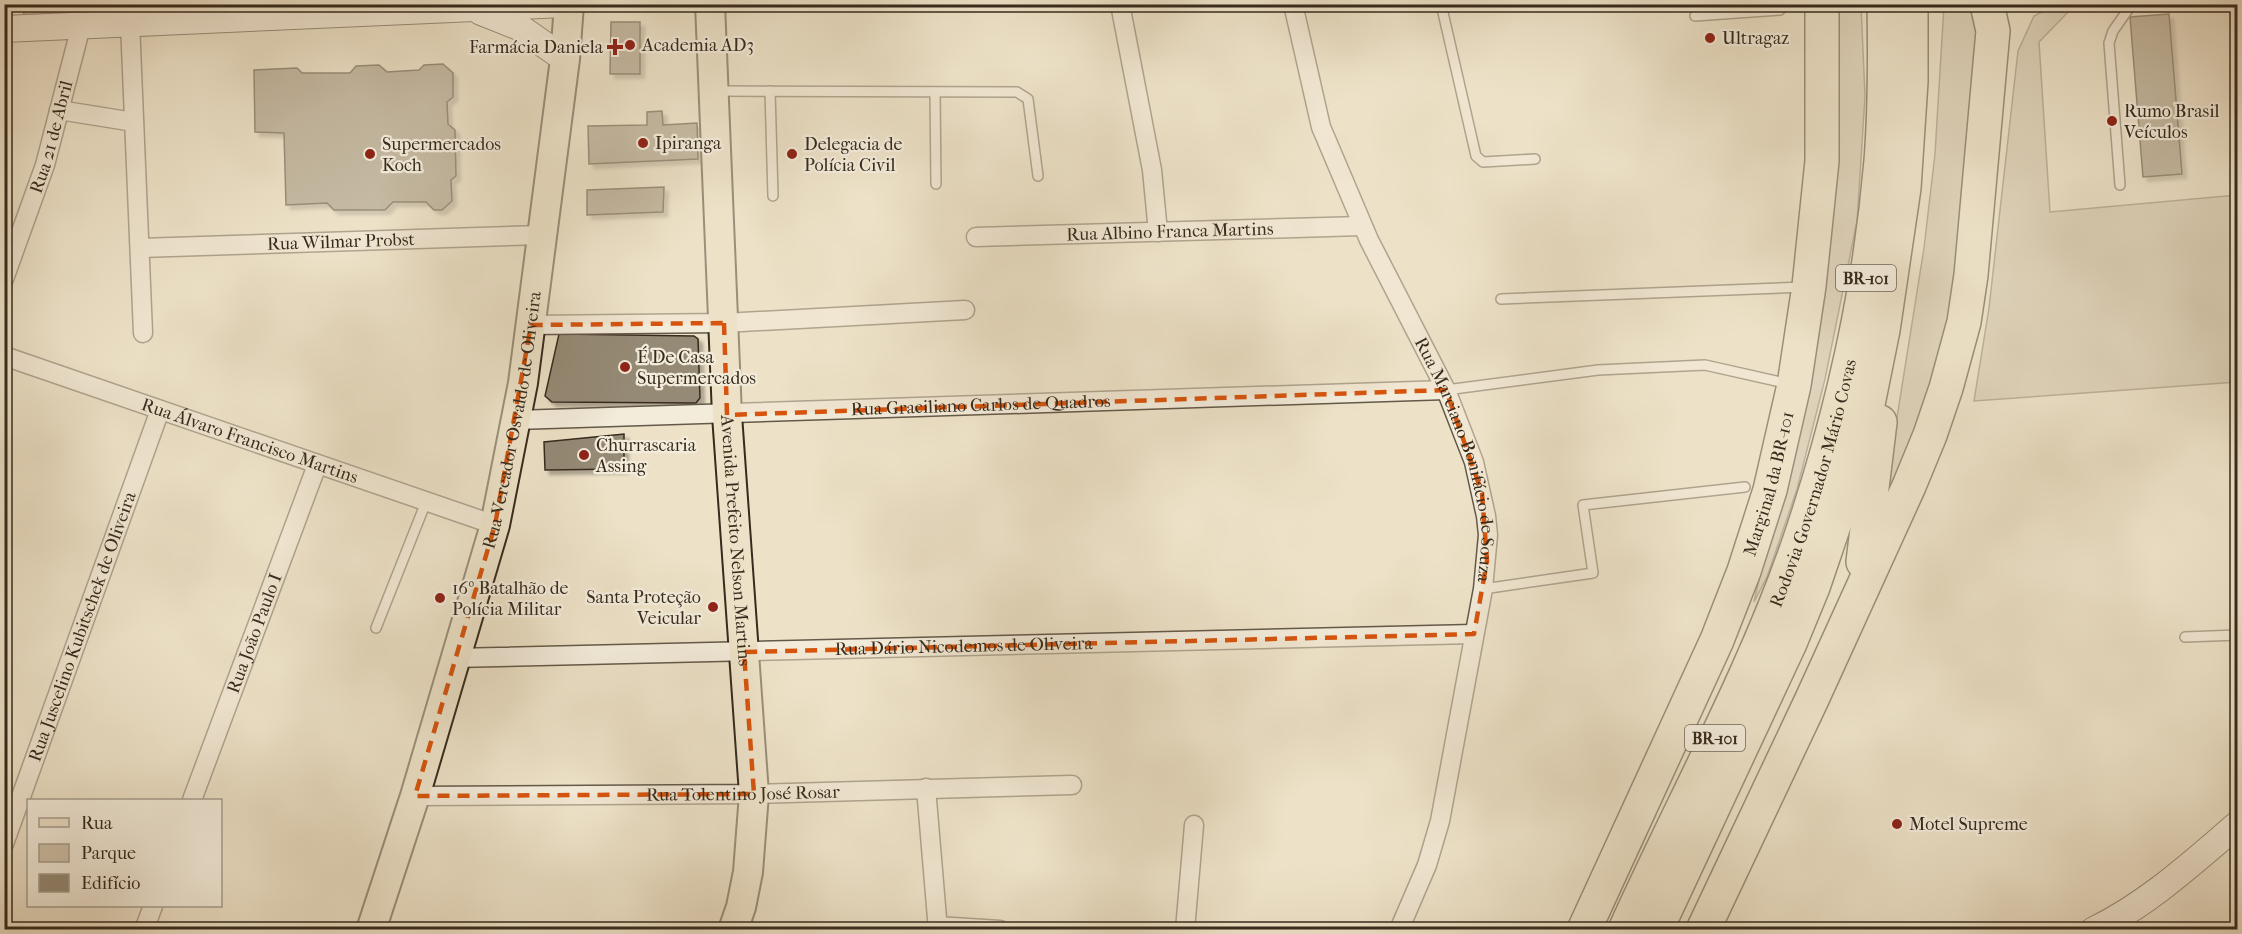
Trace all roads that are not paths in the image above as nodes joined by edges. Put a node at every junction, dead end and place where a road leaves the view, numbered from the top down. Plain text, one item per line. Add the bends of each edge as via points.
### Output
1 (567, 4) edge
2 (710, 4) edge
3 (1120, 4) edge
4 (1293, 4) edge
5 (1441, 4) edge
6 (1784, 4) edge
7 (1822, 4) edge
8 (1884, 4) edge
9 (1911, 4) edge
10 (2012, 4) edge
11 (2132, 4) edge
12 (470, 8) junction
13 (1695, 16) dead end
14 (1990, 18) edge
15 (130, 23) junction
16 (81, 26) junction
17 (4, 30) edge
18 (565, 59) junction
19 (714, 91) junction
20 (770, 91) junction
21 (935, 92) junction
22 (59, 110) junction
23 (134, 122) junction
24 (1535, 159) dead end
25 (1038, 176) dead end
26 (936, 184) dead end
27 (2120, 185) dead end
28 (1904, 188) junction
29 (773, 196) dead end
30 (1362, 226) junction
31 (1158, 232) junction
32 (542, 235) junction
33 (976, 237) dead end
34 (140, 248) junction
35 (4, 279) edge
36 (1809, 286) junction
37 (1501, 299) dead end
38 (965, 310) dead end
39 (724, 323) junction
40 (531, 325) junction
41 (143, 333) dead end
42 (4, 356) edge
43 (1794, 385) junction
44 (1446, 390) junction
45 (160, 410) junction
46 (727, 415) junction
47 (516, 420) junction
48 (317, 465) junction
49 (1745, 487) dead end
50 (426, 502) junction
51 (495, 525) junction
52 (1799, 543) junction
53 (1483, 589) junction
54 (1858, 599) junction
55 (376, 628) dead end
56 (1474, 634) junction
57 (2238, 635) edge
58 (2185, 637) dead end
59 (744, 652) junction
60 (454, 658) junction
61 (1674, 737) junction
62 (1072, 784) dead end
63 (926, 788) junction
64 (754, 794) junction
65 (415, 796) junction
66 (193, 799) edge
67 (2238, 824) edge
68 (1194, 825) dead end
69 (4, 844) edge
70 (153, 907) edge
71 (938, 928) edge
72 (144, 930) edge
73 (371, 930) edge
74 (733, 930) edge
75 (1000, 930) edge
76 (1185, 930) edge
77 (1399, 930) edge
78 (1584, 930) edge
79 (1625, 930) edge
80 (1656, 930) edge
81 (1703, 930) edge
82 (2094, 930) edge

1 - 12 main road
1 - 18 main road, Rua Vereador Osvaldo de Oliveira
2 - 19 main road, Avenida Prefeito Nelson Martins
3 - 31 street via 1152,170
4 - 30 street, Rua Marciano Bonifácio de Souza via 1321,127
5 - 24 lane via 1476,156 1483,162
6 - 13 lane via 1780,10
7 - 36 highway, Marginal da BR-101 via 1822,161
8 - 52 highway, Rodovia Governador Mário Covas / BR-101 via 1881,159 1867,272 1833,433
9 - 28 highway, Rodovia Governador Mário Covas / BR-101
10 - 14 highway
11 - 27 lane via 2109,43
12 - 15 main road
12 - 18 main road via 513,23
14 - 54 highway via 1964,322 1930,435
15 - 16 main road
15 - 23 street
16 - 17 main road
16 - 22 street, Rua 21 de Abril
18 - 32 main road, Rua Vereador Osvaldo de Oliveira
19 - 20 lane
19 - 39 main road, Avenida Prefeito Nelson Martins
20 - 21 lane
20 - 29 lane
21 - 25 lane via 1017,92 1028,99
21 - 26 lane
22 - 23 street
22 - 35 street, Rua 21 de Abril via 45,165
23 - 34 street
28 - 54 highway
28 - 80 highway, Rodovia Governador Mário Covas / BR-101 via 1865,419 1830,539 1790,643
30 - 31 street, Rua Albino Franca Martins
30 - 44 street, Rua Marciano Bonifácio de Souza
31 - 33 street, Rua Albino Franca Martins
32 - 34 street, Rua Wilmar Probst
32 - 40 main road, Rua Vereador Osvaldo de Oliveira
34 - 41 street
36 - 37 lane
36 - 43 highway, Marginal da BR-101
38 - 39 street
39 - 40 street
39 - 46 main road, Avenida Prefeito Nelson Martins
40 - 47 main road, Rua Vereador Osvaldo de Oliveira
42 - 45 street, Rua Álvaro Francisco Martins
43 - 44 lane via 1704,365 1598,370
43 - 61 highway, Marginal da BR-101 via 1770,490 1744,571
44 - 46 street, Rua Graciliano Carlos de Quadros
44 - 53 street, Rua Marciano Bonifácio de Souza via 1482,493 1488,535
45 - 48 street, Rua Álvaro Francisco Martins
45 - 69 street, Rua Juscelino Kubitschek de Oliveira
46 - 47 street, Rua Graciliano Carlos de Quadros
46 - 59 main road, Avenida Prefeito Nelson Martins
47 - 51 main road, Rua Vereador Osvaldo de Oliveira
48 - 50 street, Rua Álvaro Francisco Martins
48 - 66 street, Rua João Paulo I
49 - 53 lane via 1583,506 1593,573
50 - 51 street, Rua Álvaro Francisco Martins
50 - 55 lane
51 - 60 main road, Rua Vereador Osvaldo de Oliveira
52 - 61 highway
52 - 79 highway, Rodovia Governador Mário Covas / BR-101 via 1769,620
53 - 56 street, Rua Marciano Bonifácio de Souza
54 - 81 highway
56 - 59 street, Rua Dário Nicodemos de Oliveira
56 - 77 street, Rua Marciano Bonifácio de Souza via 1436,837
57 - 58 lane
59 - 60 street, Rua Dário Nicodemos de Oliveira
59 - 64 main road, Avenida Prefeito Nelson Martins
60 - 65 main road, Rua Vereador Osvaldo de Oliveira
61 - 78 highway, Marginal da BR-101
62 - 63 street, Rua Tolentino José Rosar
63 - 64 street, Rua Tolentino José Rosar
63 - 71 street
64 - 65 street, Rua Tolentino José Rosar
64 - 74 main road, Avenida Prefeito Nelson Martins via 748,872
65 - 73 main road, Rua Vereador Osvaldo de Oliveira
67 - 82 main road via 2154,893
68 - 76 street
70 - 72 street
71 - 75 street

